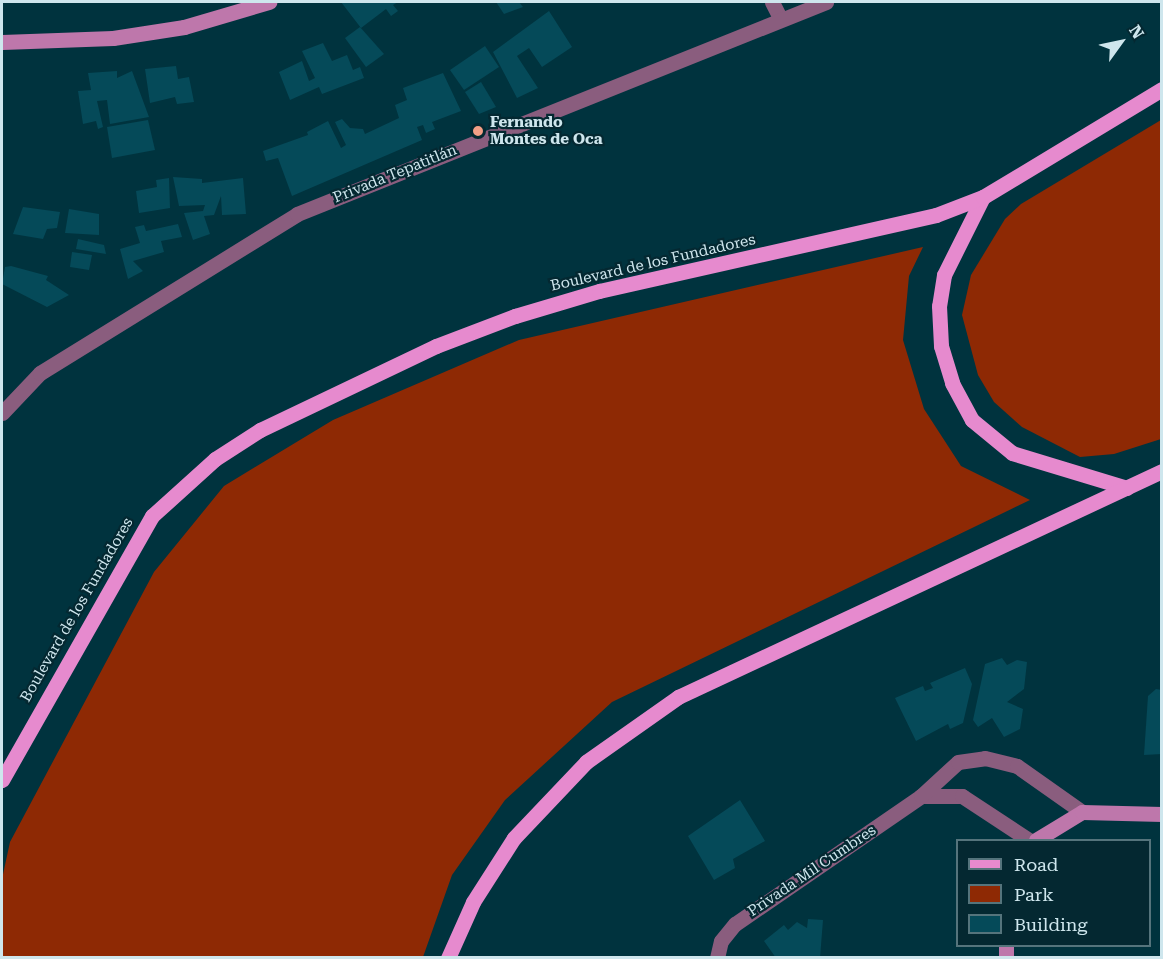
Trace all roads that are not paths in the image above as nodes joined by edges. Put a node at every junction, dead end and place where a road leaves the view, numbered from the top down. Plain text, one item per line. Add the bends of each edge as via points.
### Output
1 (269, 2) edge
2 (772, 2) edge
3 (826, 2) edge
4 (780, 18) junction
5 (2, 42) edge
6 (1161, 89) edge
7 (983, 197) junction
8 (2, 413) edge
9 (1161, 471) edge
10 (1127, 488) junction
11 (2, 780) edge
12 (921, 796) junction
13 (1082, 812) junction
14 (1161, 814) edge
15 (1027, 839) edge
16 (1038, 839) edge
17 (448, 957) edge
18 (717, 957) edge

1 - 5 street via 184,27 113,38
2 - 4 street
3 - 4 street, Privada Tepatitlán
4 - 8 street, Privada Tepatitlán via 297,214 40,373
6 - 7 main road, Boulevard de los Fundadores
7 - 10 main road via 944,275 939,306 941,346 952,383 972,420 1012,453
7 - 11 main road, Boulevard de los Fundadores via 936,215 600,291 515,316 425,350 260,430 215,459 152,516
9 - 10 main road
10 - 17 main road via 678,697 586,762 514,838 473,902
12 - 13 street, Privada Mil Cumbres via 958,762 985,758 1031,774
12 - 15 street via 962,796
12 - 18 street, Privada Mil Cumbres via 735,924 721,940
13 - 14 street
13 - 16 street

